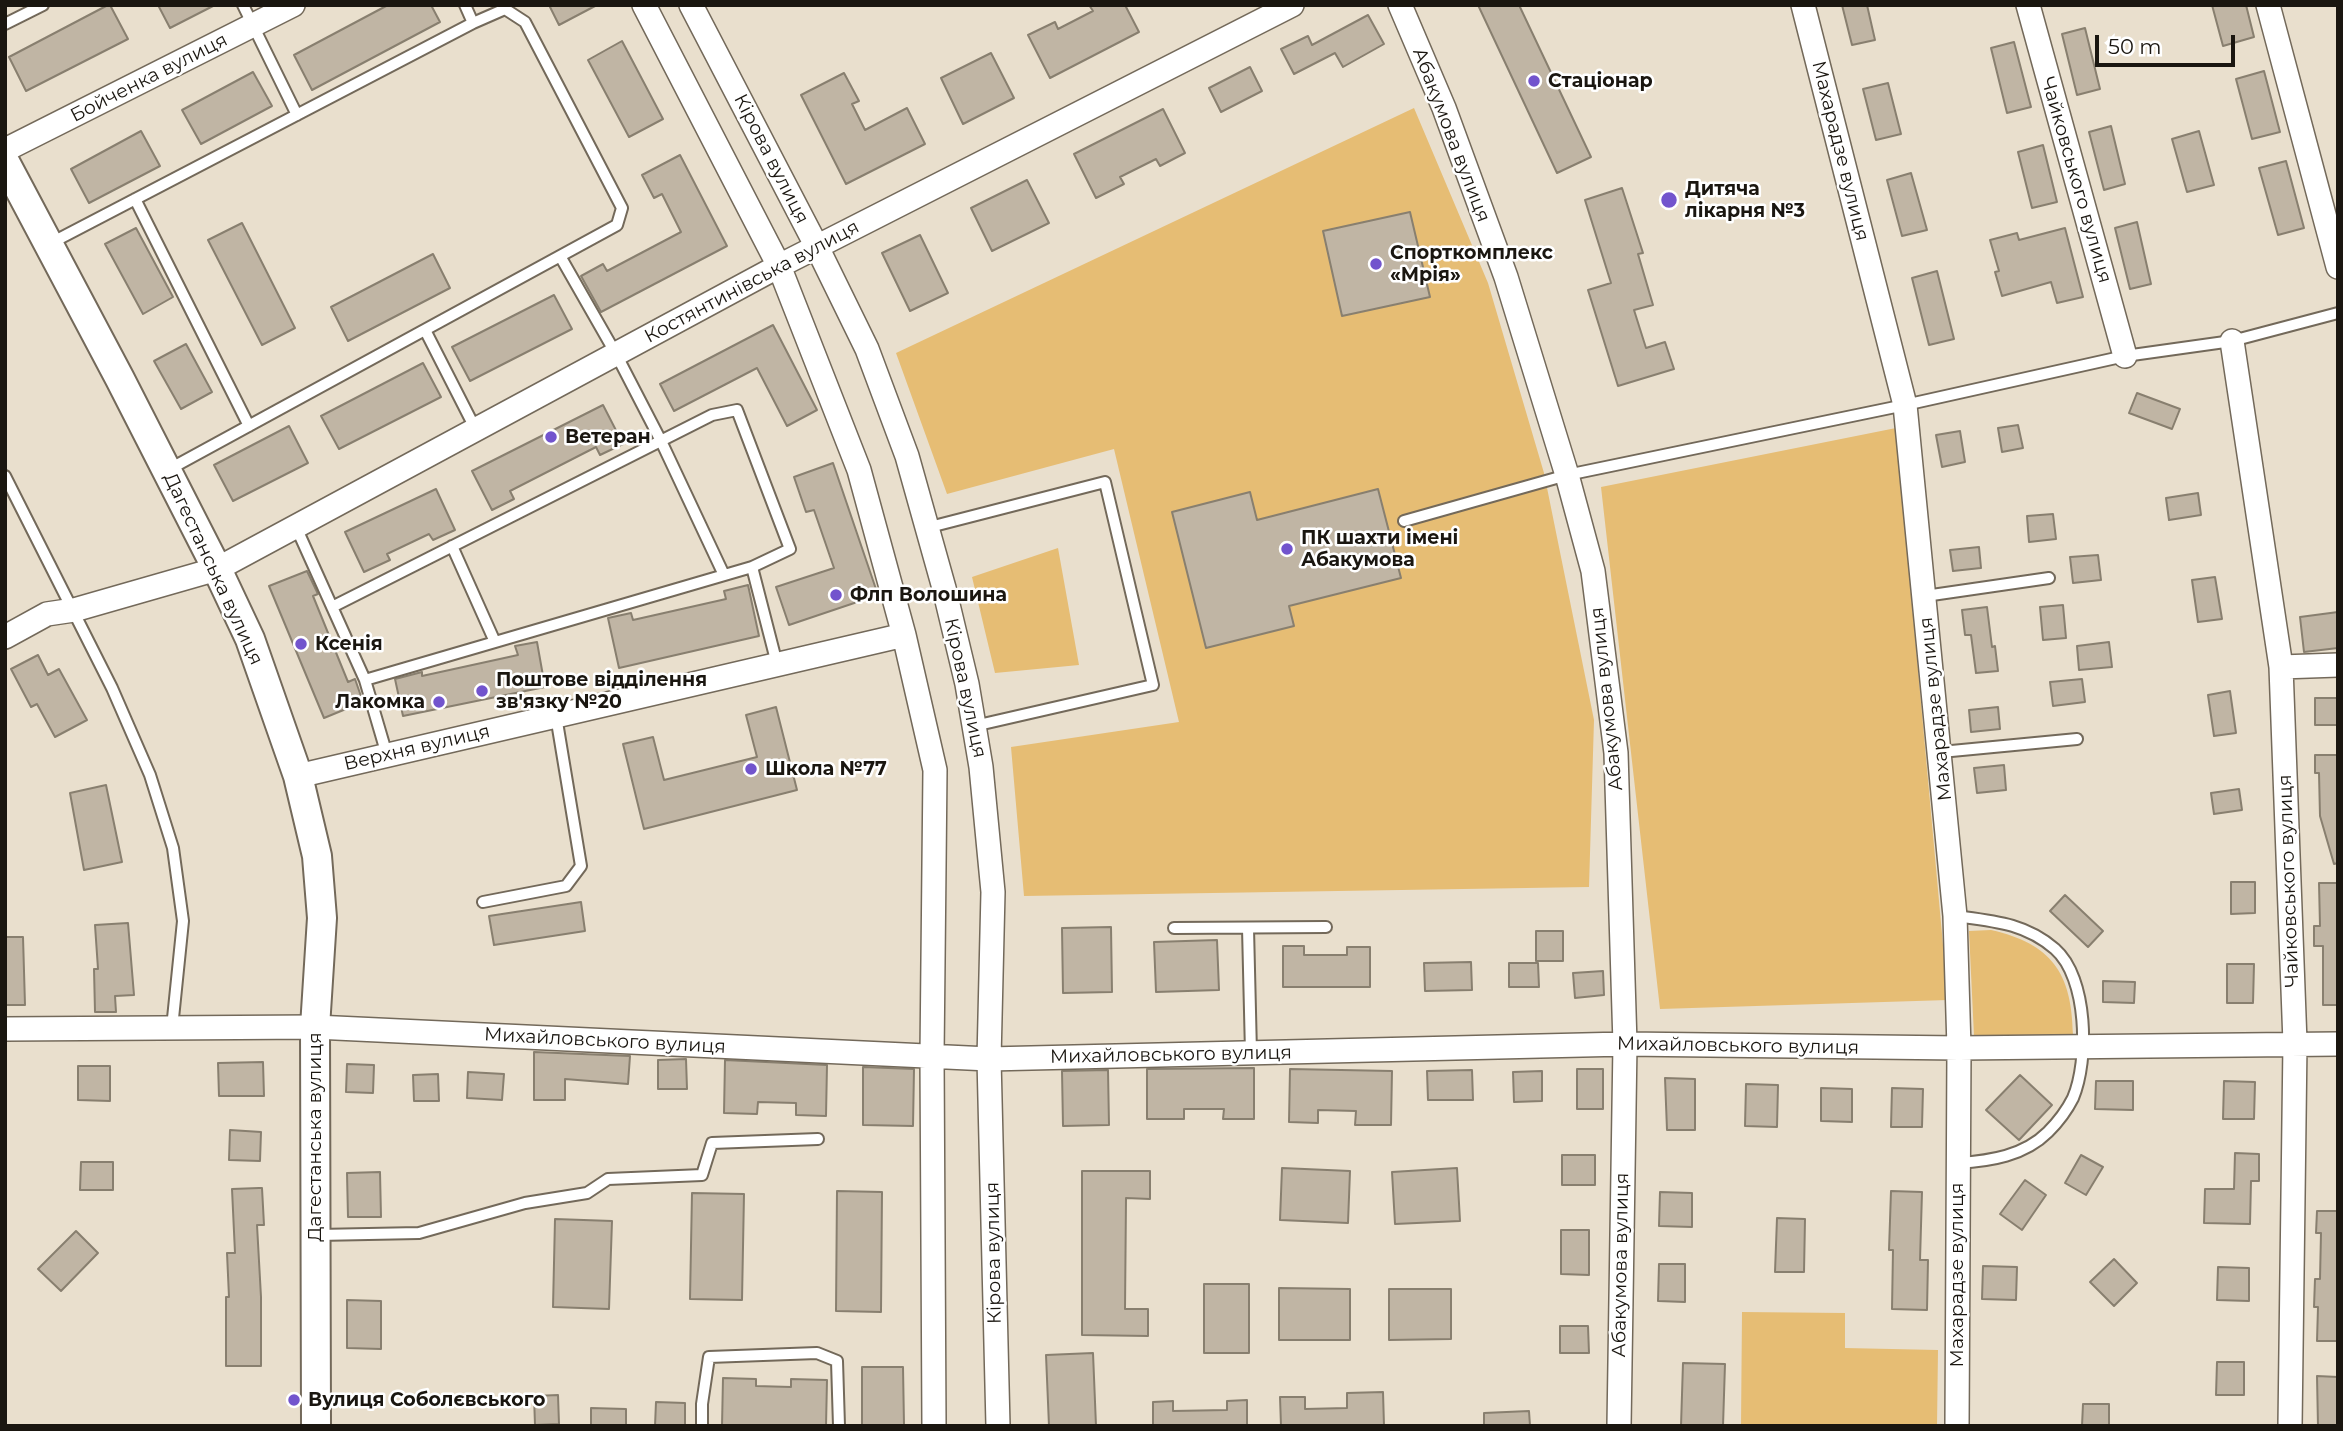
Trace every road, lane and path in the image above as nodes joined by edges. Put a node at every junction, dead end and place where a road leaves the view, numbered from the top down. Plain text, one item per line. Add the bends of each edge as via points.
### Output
1 (43, 5) edge
2 (293, 5) edge
3 (464, 5) edge
4 (644, 5) edge
5 (691, 5) edge
6 (1292, 5) edge
7 (1400, 5) edge
8 (1803, 5) edge
9 (2028, 5) edge
10 (2269, 5) edge
11 (248, 15) edge
12 (473, 23) junction
13 (5, 24) edge
14 (297, 115) junction
15 (5, 150) edge
16 (5, 162) edge
17 (135, 199) junction
18 (48, 244) junction
19 (817, 247) junction
20 (560, 256) junction
21 (779, 266) junction
22 (2338, 267) edge
23 (2338, 313) edge
24 (425, 330) junction
25 (2232, 341) junction
26 (616, 354) junction
27 (2125, 356) junction
28 (1905, 405) junction
29 (249, 426) junction
30 (476, 430) junction
31 (662, 441) junction
32 (166, 471) junction
33 (1567, 475) junction
34 (5, 476) edge
35 (1405, 521) dead end
36 (296, 527) junction
37 (926, 528) junction
38 (452, 546) junction
39 (752, 567) junction
40 (217, 569) junction
41 (724, 575) junction
42 (2049, 578) dead end
43 (1925, 596) junction
44 (332, 607) junction
45 (74, 610) junction
46 (904, 635) junction
47 (5, 637) edge
48 (495, 642) junction
49 (777, 664) junction
50 (2338, 665) edge
51 (2281, 667) junction
52 (365, 680) junction
53 (556, 716) junction
54 (974, 726) junction
55 (2077, 739) dead end
56 (1941, 751) junction
57 (387, 755) junction
58 (298, 776) junction
59 (483, 902) dead end
60 (1955, 916) junction
61 (1326, 927) dead end
62 (1174, 928) dead end
63 (1248, 928) junction
64 (315, 1027) junction
65 (172, 1028) junction
66 (5, 1029) edge
67 (2295, 1043) junction
68 (1625, 1044) junction
69 (2338, 1044) edge
70 (2082, 1046) junction
71 (1959, 1048) junction
72 (1251, 1053) junction
73 (932, 1056) junction
74 (989, 1059) junction
75 (818, 1139) dead end
76 (1958, 1163) junction
77 (316, 1235) junction
78 (316, 1426) edge
79 (702, 1426) edge
80 (839, 1426) edge
81 (934, 1426) edge
82 (998, 1426) edge
83 (1619, 1426) edge
84 (1957, 1426) edge
85 (2290, 1426) edge

1 - 13 lane
2 - 11 street, Бойченка вулиця
3 - 12 lane
4 - 21 street
5 - 19 street, Кірова вулиця
6 - 19 street, Костянтинівська вулиця
7 - 33 street, Абакумова вулиця via 1444,108 1506,277
8 - 28 street, Махарадзе вулиця
9 - 27 street, Чайковського вулиця
10 - 22 street
11 - 14 lane
11 - 15 street, Бойченка вулиця
12 - 14 lane
12 - 20 lane via 505,9 526,22 622,208 617,225
14 - 17 lane
16 - 18 street, Дагестанська вулиця
17 - 18 lane
17 - 29 lane
18 - 32 street, Дагестанська вулиця
19 - 21 street, Костянтинівська вулиця
19 - 37 street, Кірова вулиця via 867,349 906,456
20 - 24 lane
20 - 26 lane
21 - 26 street, Костянтинівська вулиця
21 - 46 street via 859,470
23 - 25 lane
24 - 29 lane
24 - 30 lane
25 - 27 lane
25 - 51 street, Чайковського вулиця
26 - 30 street, Костянтинівська вулиця
26 - 31 lane
27 - 28 lane
28 - 33 lane
28 - 43 street, Махарадзе вулиця
29 - 32 lane
30 - 36 street, Костянтинівська вулиця
31 - 38 lane
31 - 39 lane via 712,415 737,411 790,549
31 - 41 lane
32 - 40 street, Дагестанська вулиця
33 - 35 lane
33 - 68 street, Абакумова вулиця via 1593,571 1616,753
34 - 45 lane
36 - 40 street, Костянтинівська вулиця
36 - 44 lane
37 - 54 street, Кірова вулиця
37 - 54 lane via 1105,482 1153,685
38 - 44 lane
38 - 48 lane
39 - 41 lane
39 - 49 lane
40 - 45 street, Костянтинівська вулиця
40 - 58 street, Дагестанська вулиця via 250,639
41 - 48 lane
42 - 43 lane
43 - 56 street, Махарадзе вулиця
44 - 52 lane
45 - 47 street, Костянтинівська вулиця via 47,614
45 - 65 lane via 150,775 173,848 183,921
46 - 49 street, Верхня вулиця
46 - 73 street via 934,770
48 - 52 lane
49 - 53 street, Верхня вулиця
50 - 51 street
51 - 67 street, Чайковського вулиця
52 - 57 lane
53 - 57 street, Верхня вулиця
53 - 59 lane via 582,866 566,886
54 - 74 street, Кірова вулиця via 993,892
55 - 56 lane
56 - 60 street, Махарадзе вулиця
57 - 58 street, Верхня вулиця
58 - 64 street, Дагестанська вулиця via 317,856 322,918
60 - 70 lane via 2018,926 2058,951 2071,972 2080,1003
60 - 71 street, Махарадзе вулиця
61 - 63 lane
62 - 63 lane
63 - 72 lane
64 - 65 street, Михайловського вулиця
64 - 73 street, Михайловського вулиця
64 - 77 street, Дагестанська вулиця
65 - 66 street, Михайловського вулиця
67 - 69 street, Михайловського вулиця
67 - 70 street, Михайловського вулиця
67 - 85 street, Чайковського вулиця
68 - 71 street, Михайловського вулиця
68 - 72 street, Михайловського вулиця
68 - 83 street, Абакумова вулиця
70 - 71 street, Михайловського вулиця
70 - 76 lane via 2073,1098 2046,1134 2003,1158
71 - 76 street, Махарадзе вулиця
72 - 74 street, Михайловського вулиця
73 - 74 street, Михайловського вулиця
73 - 81 street
74 - 82 street, Кірова вулиця
75 - 77 lane via 712,1143 702,1175 608,1179 587,1193 525,1203 419,1233
76 - 84 street, Махарадзе вулиця
77 - 78 street, Дагестанська вулиця
79 - 80 lane via 709,1357 817,1353 837,1361

